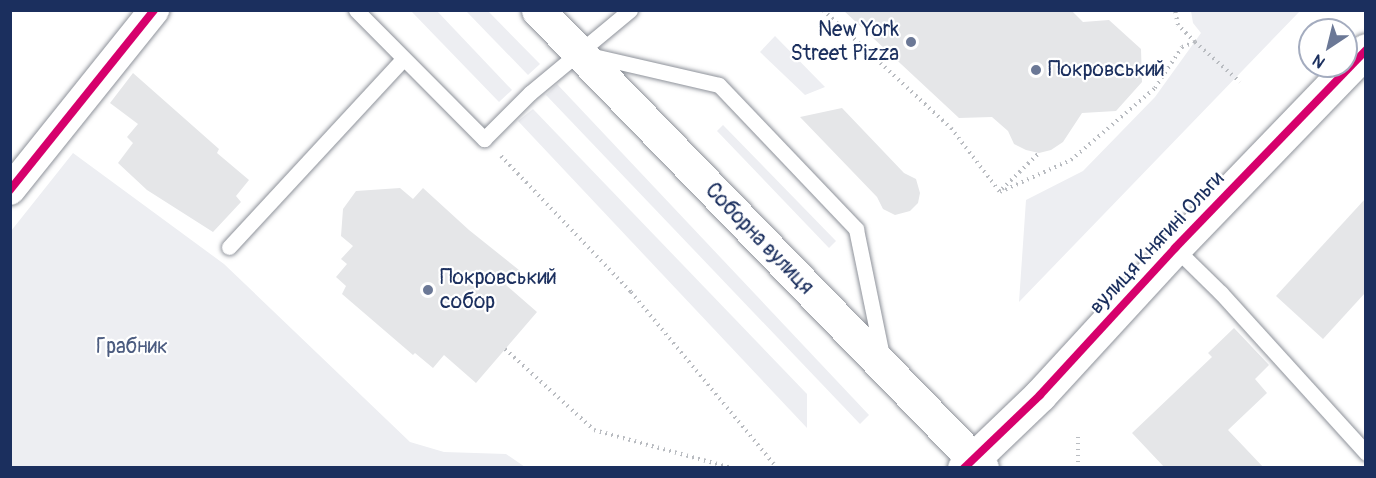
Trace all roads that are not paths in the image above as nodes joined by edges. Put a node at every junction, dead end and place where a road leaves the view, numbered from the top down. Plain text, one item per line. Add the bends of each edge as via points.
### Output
1 (154, 10) edge
2 (356, 10) edge
3 (538, 10) edge
4 (630, 10) edge
5 (1365, 50) edge
6 (577, 52) junction
7 (403, 59) junction
8 (10, 190) edge
9 (229, 247) dead end
10 (1175, 248) junction
11 (885, 368) junction
12 (1365, 453) edge
13 (973, 465) edge

1 - 8 street
2 - 7 lane
3 - 6 main road, Соборна вулиця
4 - 6 lane
5 - 10 main road, вулиця Княгині Ольги
6 - 7 lane via 484,139
6 - 11 main road, Соборна вулиця
6 - 11 lane via 718,85 856,229
7 - 9 lane
10 - 12 lane via 1221,293
10 - 13 main road, вулиця Княгині Ольги
11 - 13 main road, Соборна вулиця

